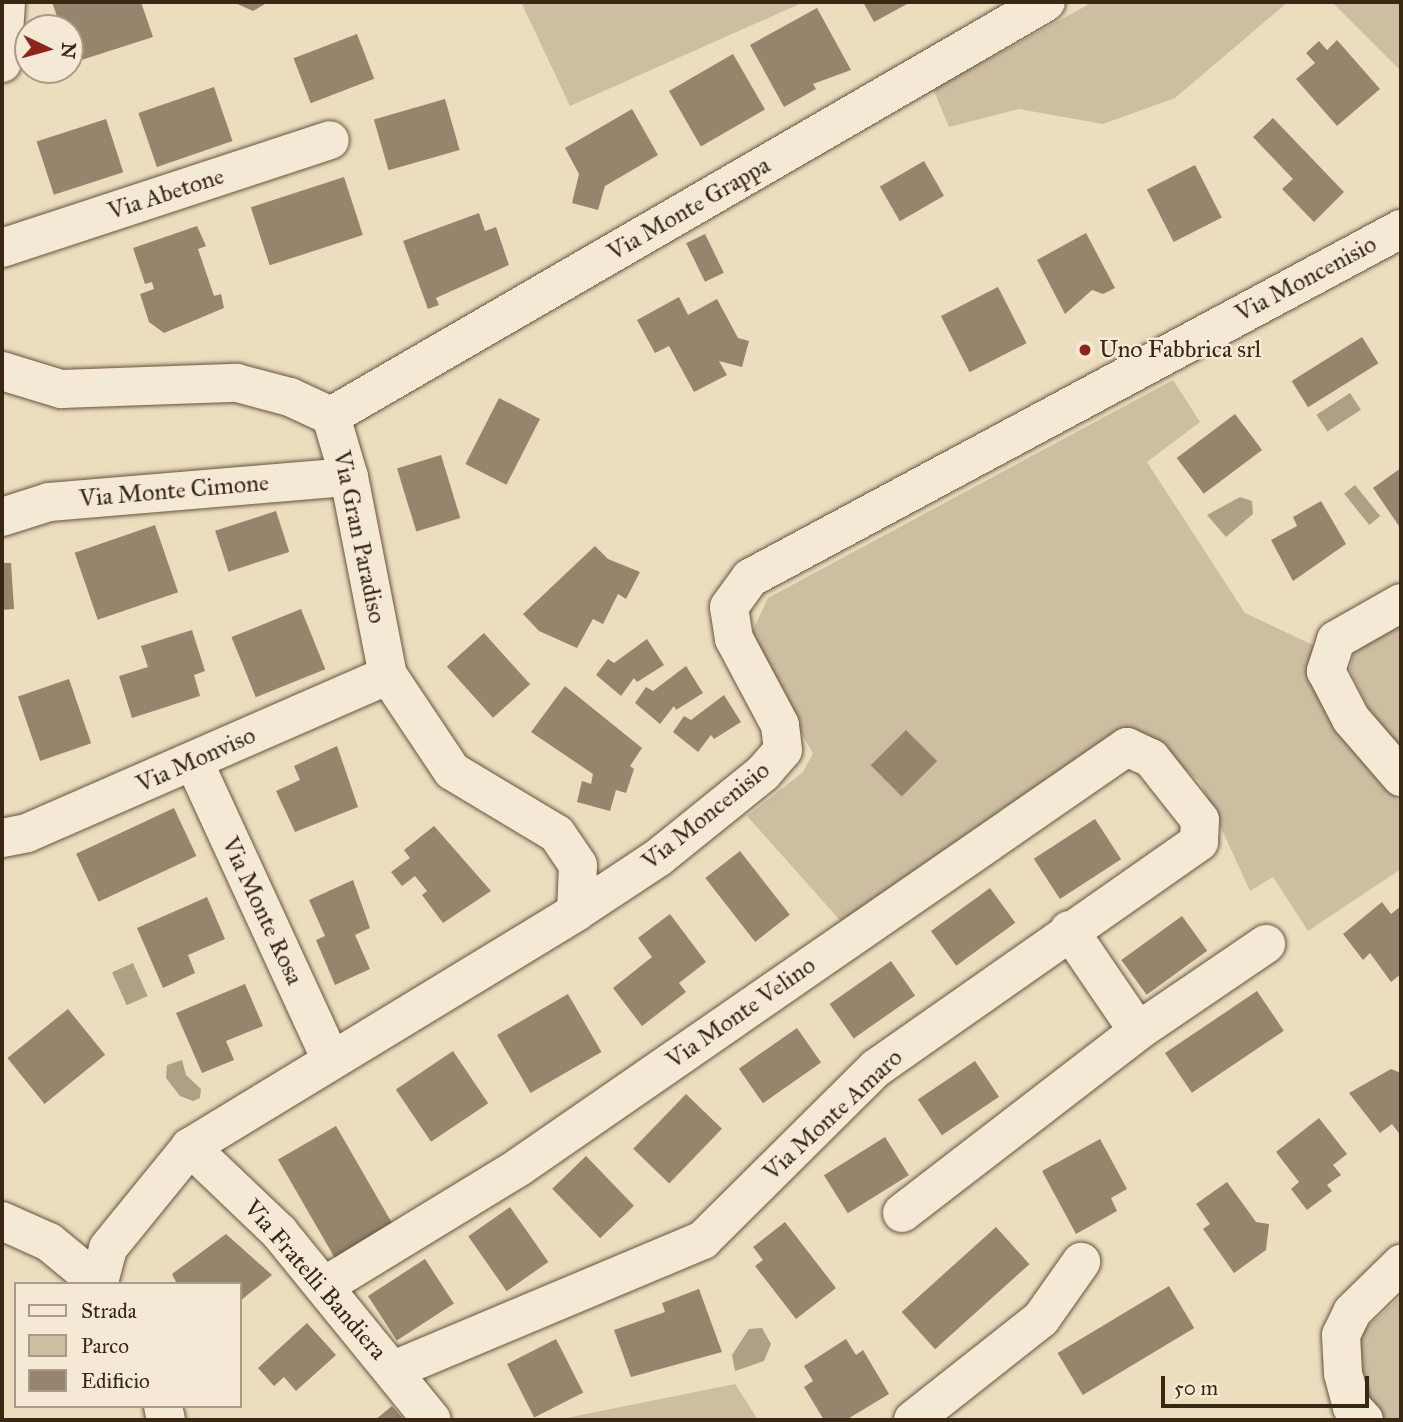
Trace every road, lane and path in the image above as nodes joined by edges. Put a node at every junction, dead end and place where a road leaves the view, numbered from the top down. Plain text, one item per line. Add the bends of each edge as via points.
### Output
1 (6, 2) edge
2 (1046, 2) edge
3 (2, 63) edge
4 (330, 140) dead end
5 (1401, 229) edge
6 (2, 248) edge
7 (2, 371) edge
8 (331, 416) junction
9 (349, 477) junction
10 (2, 517) edge
11 (1401, 603) edge
12 (388, 675) junction
13 (1152, 758) joint
14 (194, 762) junction
15 (1401, 777) edge
16 (2, 838) edge
17 (576, 912) junction
18 (1069, 930) junction
19 (1266, 944) dead end
20 (1138, 1031) junction
21 (331, 1060) junction
22 (190, 1147) junction
23 (902, 1213) dead end
24 (2, 1221) edge
25 (1081, 1262) dead end
26 (1401, 1264) edge
27 (99, 1282) edge
28 (100, 1282) edge
29 (326, 1285) junction
30 (393, 1370) junction
31 (432, 1420) edge
32 (913, 1420) edge
33 (1364, 1420) edge

1 - 3 street
2 - 8 street, Via Monte Grappa
4 - 6 street, Via Abetone
5 - 17 street, Via Moncenisio via 750,578 729,607 734,639 780,724 783,750 763,774 659,857
7 - 8 street, Via Gran Paradiso via 61,389 237,383 290,397
8 - 9 street, Via Gran Paradiso
9 - 10 street, Via Monte Cimone via 49,502
9 - 12 street, Via Gran Paradiso
11 - 15 street via 1336,640 1326,671 1351,719
12 - 14 street, Via Monviso
12 - 17 street, Via Gran Paradiso via 452,771 557,834 578,865
13 - 18 street, Via Monte Amaro via 1200,820 1199,842
13 - 29 street, Via Monte Velino via 1127,747 519,1167
14 - 16 street, Via Monviso via 27,833
14 - 21 street, Via Monte Rosa
17 - 21 street, Via Moncenisio
18 - 20 street
18 - 30 street, Via Monte Amaro via 876,1068 703,1240
19 - 20 street
20 - 23 street
21 - 22 street, Via Moncenisio
22 - 28 street, Via Moncenisio via 108,1248
22 - 29 street, Via Fratelli Bandiera
24 - 27 street via 49,1242
25 - 32 street via 1041,1319
26 - 33 street via 1352,1312 1341,1335 1343,1373 1352,1407
29 - 30 street, Via Fratelli Bandiera
30 - 31 street, Via Fratelli Bandiera

